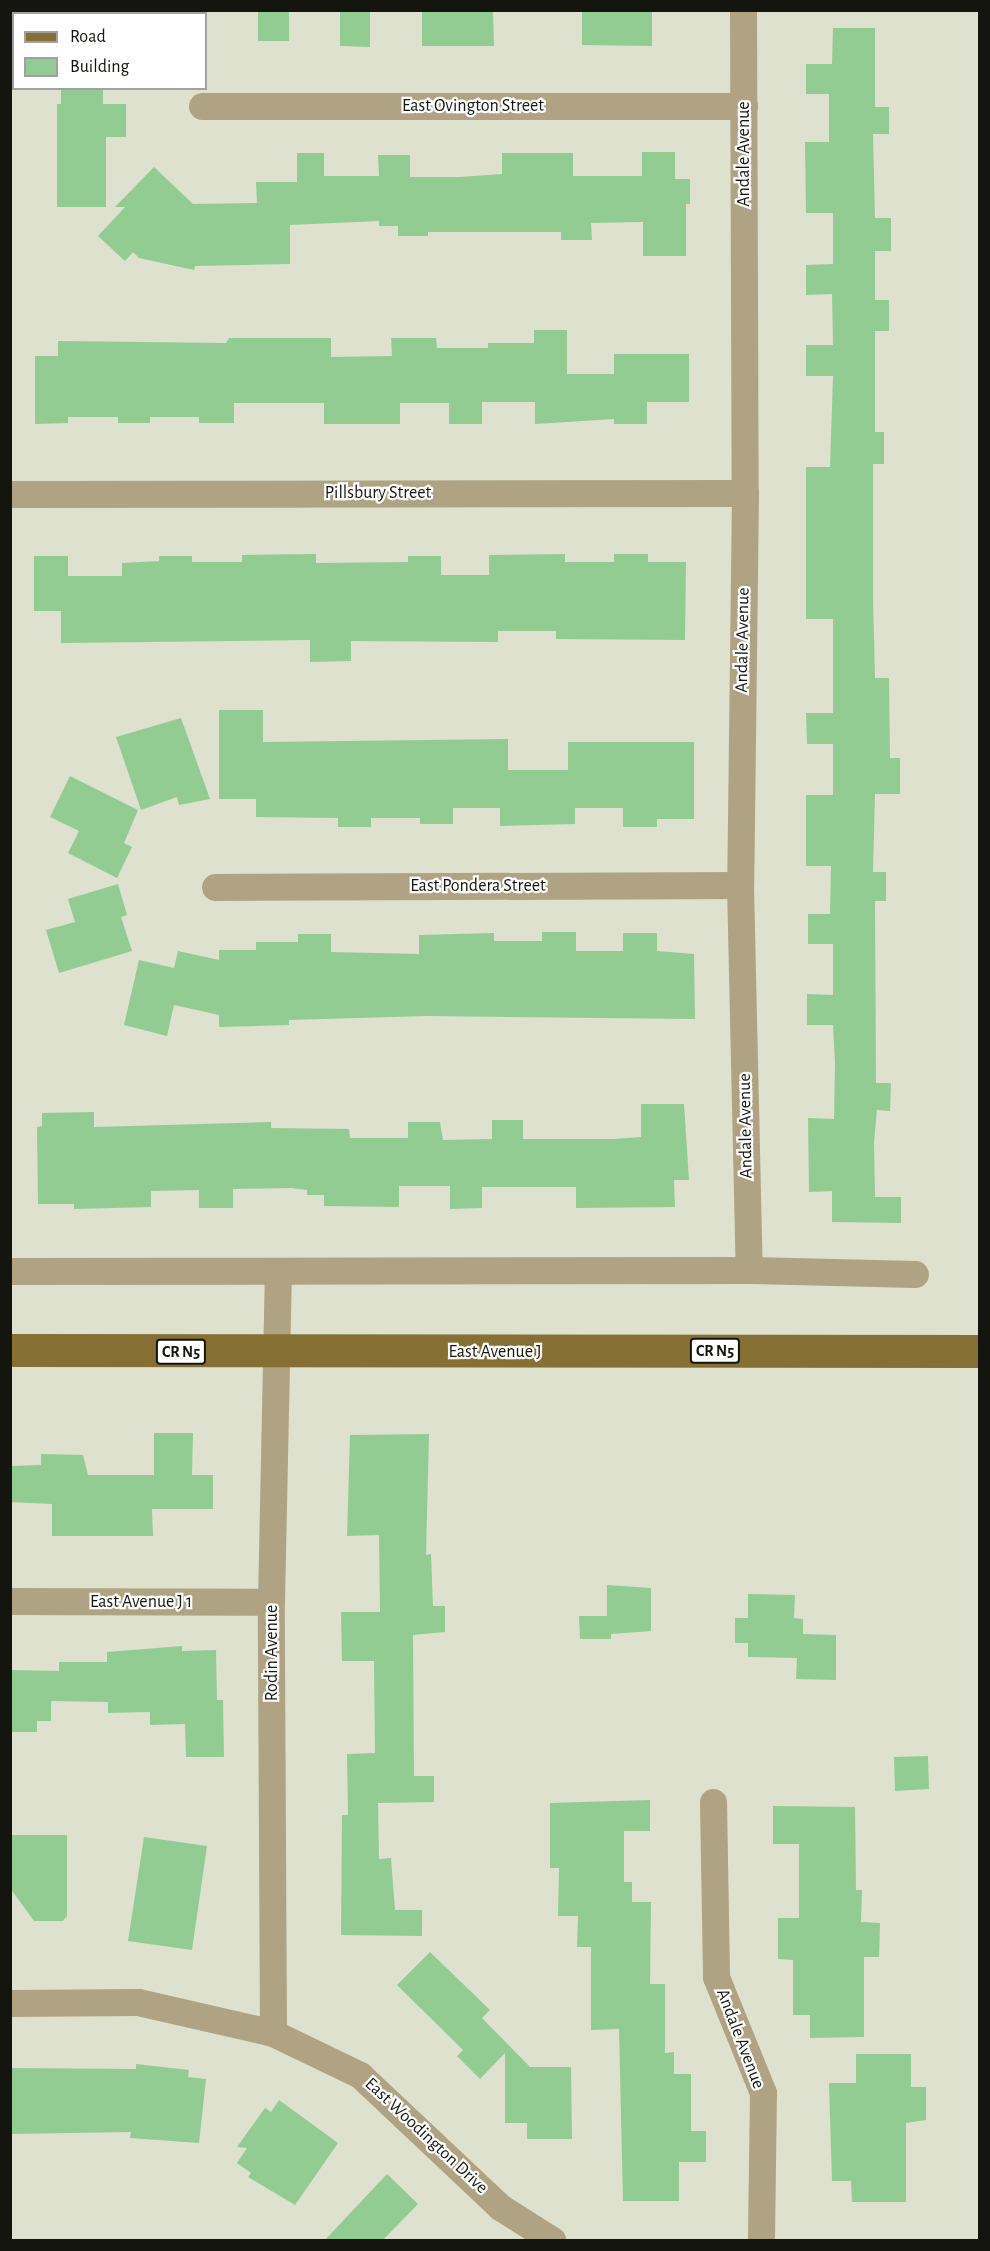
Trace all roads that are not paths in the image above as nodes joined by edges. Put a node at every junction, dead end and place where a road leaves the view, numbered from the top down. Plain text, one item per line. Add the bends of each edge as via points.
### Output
1 (743, 10) edge
2 (202, 106) dead end
3 (744, 106) junction
4 (745, 493) junction
5 (10, 494) edge
6 (740, 885) junction
7 (215, 887) dead end
8 (749, 1270) junction
9 (10, 1271) edge
10 (278, 1273) junction
11 (915, 1274) dead end
12 (10, 1350) edge
13 (980, 1351) edge
14 (276, 1353) junction
15 (10, 1601) edge
16 (271, 1602) junction
17 (713, 1802) dead end
18 (10, 2003) edge
19 (273, 2033) junction
20 (552, 2241) edge
21 (761, 2241) edge

1 - 3 street, Andale Avenue
2 - 3 street, East Ovington Street
3 - 4 street, Andale Avenue
4 - 5 street, Pillsbury Street
4 - 6 street, Andale Avenue
6 - 7 street, East Pondera Street
6 - 8 street, Andale Avenue
8 - 10 street
8 - 11 street
9 - 10 street
10 - 14 street, Rodin Avenue
12 - 14 main road, East Avenue J / CR N5
13 - 14 main road, East Avenue J / CR N5
14 - 16 street, Rodin Avenue
15 - 16 street, East Avenue J 1
16 - 19 street, Rodin Avenue
17 - 21 street, Andale Avenue via 716,1977 763,2094
18 - 19 street, East Woodington Drive via 138,2002
19 - 20 street, East Woodington Drive via 360,2075 500,2207

